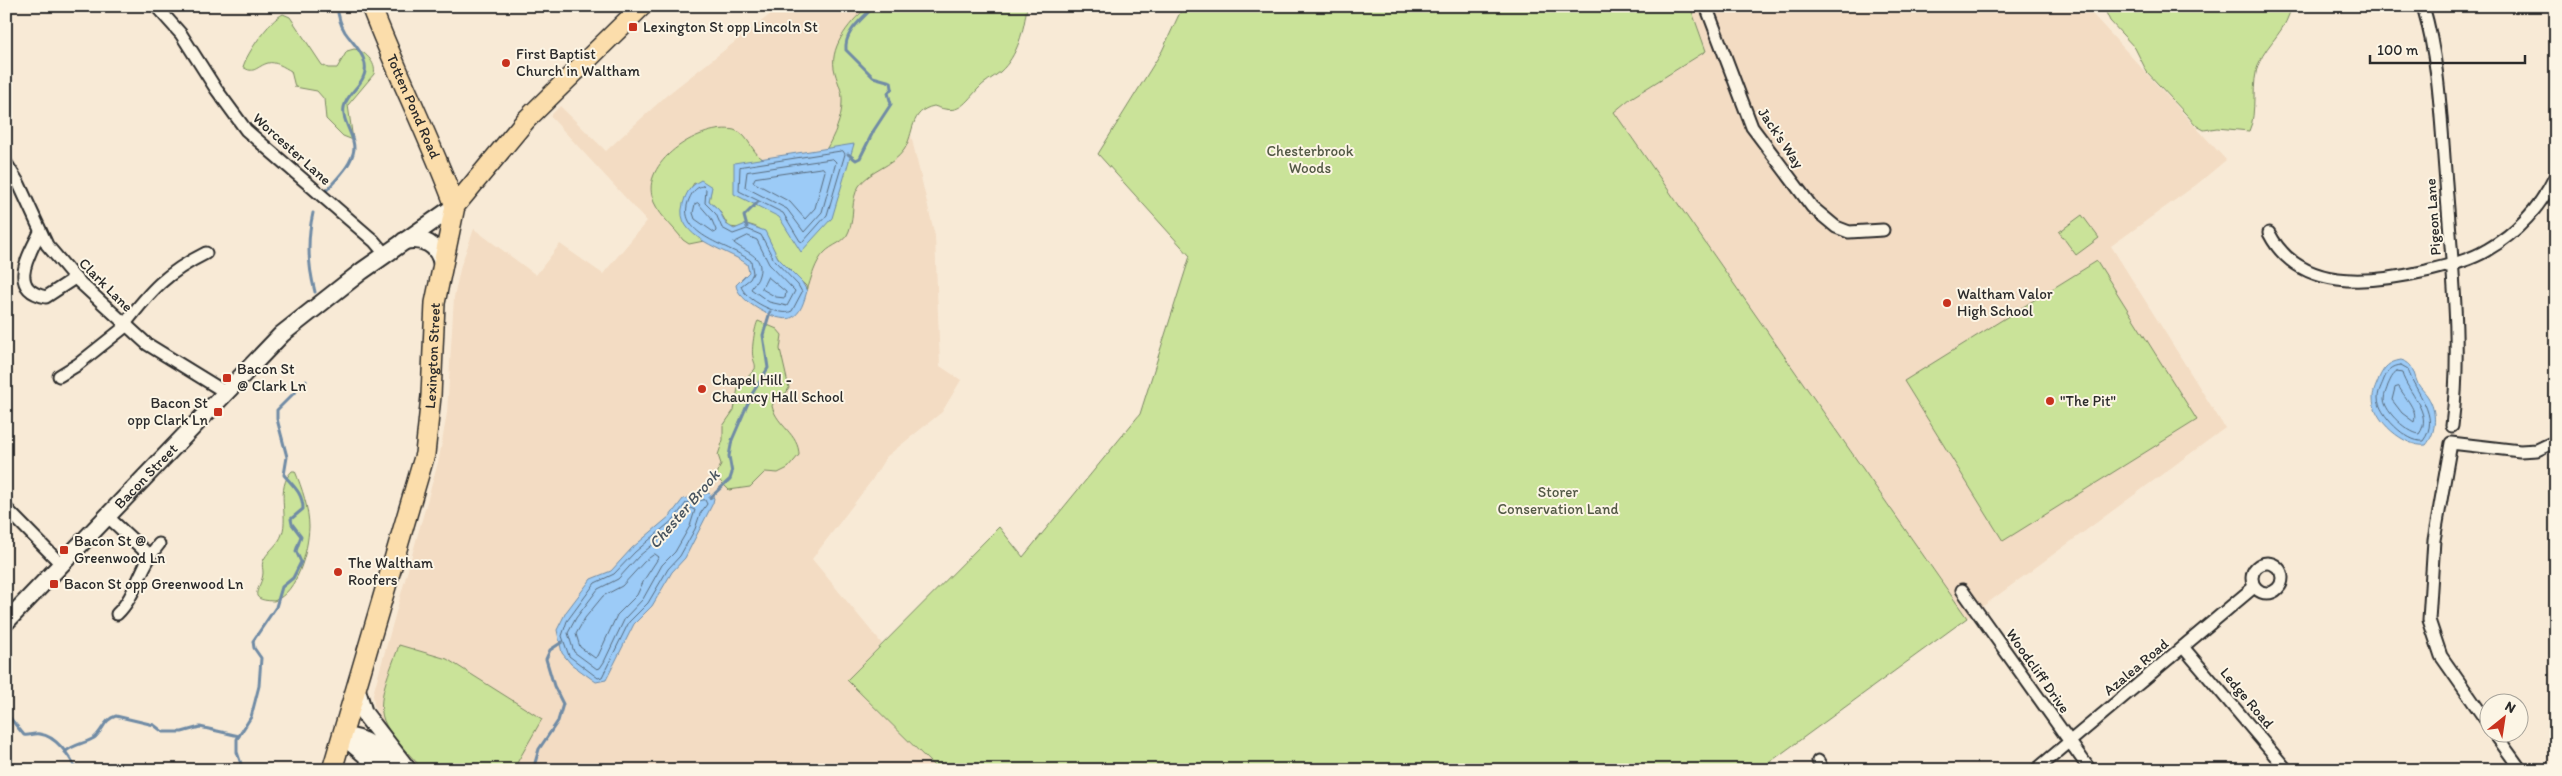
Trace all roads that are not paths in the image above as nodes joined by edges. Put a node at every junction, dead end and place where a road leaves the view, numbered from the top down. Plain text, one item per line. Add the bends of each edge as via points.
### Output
1 (156, 6) edge
2 (371, 6) edge
3 (1706, 6) edge
4 (2423, 6) edge
5 (641, 7) edge
6 (6, 163) edge
7 (2556, 175) edge
8 (455, 206) junction
9 (1883, 230) dead end
10 (40, 232) junction
11 (2269, 233) dead end
12 (404, 241) junction
13 (206, 253) dead end
14 (385, 254) junction
15 (442, 264) junction
16 (2452, 265) junction
17 (75, 278) junction
18 (125, 325) junction
19 (59, 376) dead end
20 (225, 392) junction
21 (2452, 426) dead end
22 (2556, 441) edge
23 (6, 508) edge
24 (107, 516) junction
25 (159, 544) dead end
26 (149, 555) junction
27 (61, 564) junction
28 (2254, 587) dead end
29 (1962, 590) dead end
30 (117, 614) dead end
31 (6, 622) edge
32 (2184, 647) junction
33 (357, 690) junction
34 (2480, 712) edge
35 (343, 736) junction
36 (2069, 740) junction
37 (2502, 744) edge
38 (332, 770) edge
39 (383, 770) edge
40 (396, 770) edge
41 (408, 770) edge
42 (2036, 770) edge
43 (2090, 770) edge
44 (2286, 770) edge
45 (2521, 770) edge

1 - 14 street, Worcester Lane via 181,34 246,130
2 - 8 main road, Totten Pond Road via 399,78 434,149
3 - 9 street, Jack's Way via 1752,127 1812,207 1836,227 1848,232
4 - 16 street, Pigeon Lane via 2430,31 2440,114
5 - 8 main road, Lexington Street via 522,124
6 - 10 street, Clark Lane
7 - 16 street via 2524,222 2487,250
8 - 12 main road, Bacon Street
8 - 15 main road, Lexington Street
10 - 17 street, Clark Lane
10 - 17 street via 23,273 26,286 34,294 46,297
11 - 16 street via 2276,248 2287,259 2301,268 2334,279 2382,279
12 - 14 main road, Bacon Street
12 - 15 main road via 417,239 429,243 438,252
13 - 18 street via 169,274 148,294
14 - 20 main road, Bacon Street via 282,334
15 - 33 main road, Lexington Street via 434,312 425,454
16 - 21 street, Pigeon Lane via 2458,351
17 - 18 street, Clark Lane
18 - 19 street
18 - 20 street, Clark Lane via 147,344
20 - 24 main road, Bacon Street
22 - 34 street via 2537,450 2520,451 2451,443 2434,540 2429,620 2441,656
23 - 27 street
24 - 26 street
24 - 27 main road, Bacon Street
25 - 26 street
26 - 30 street via 126,605
27 - 31 main road, Bacon Street
28 - 32 street, Azalea Road
29 - 36 street, Woodcliff Drive
32 - 36 street, Azalea Road
32 - 44 street, Ledge Road
33 - 35 main road, Lexington Street
33 - 41 main road via 364,713
35 - 38 main road, Lexington Street
35 - 39 main road
35 - 40 main road via 356,737 368,743 381,752
36 - 42 street, Azalea Road
36 - 43 street, Woodcliff Drive
37 - 45 street

